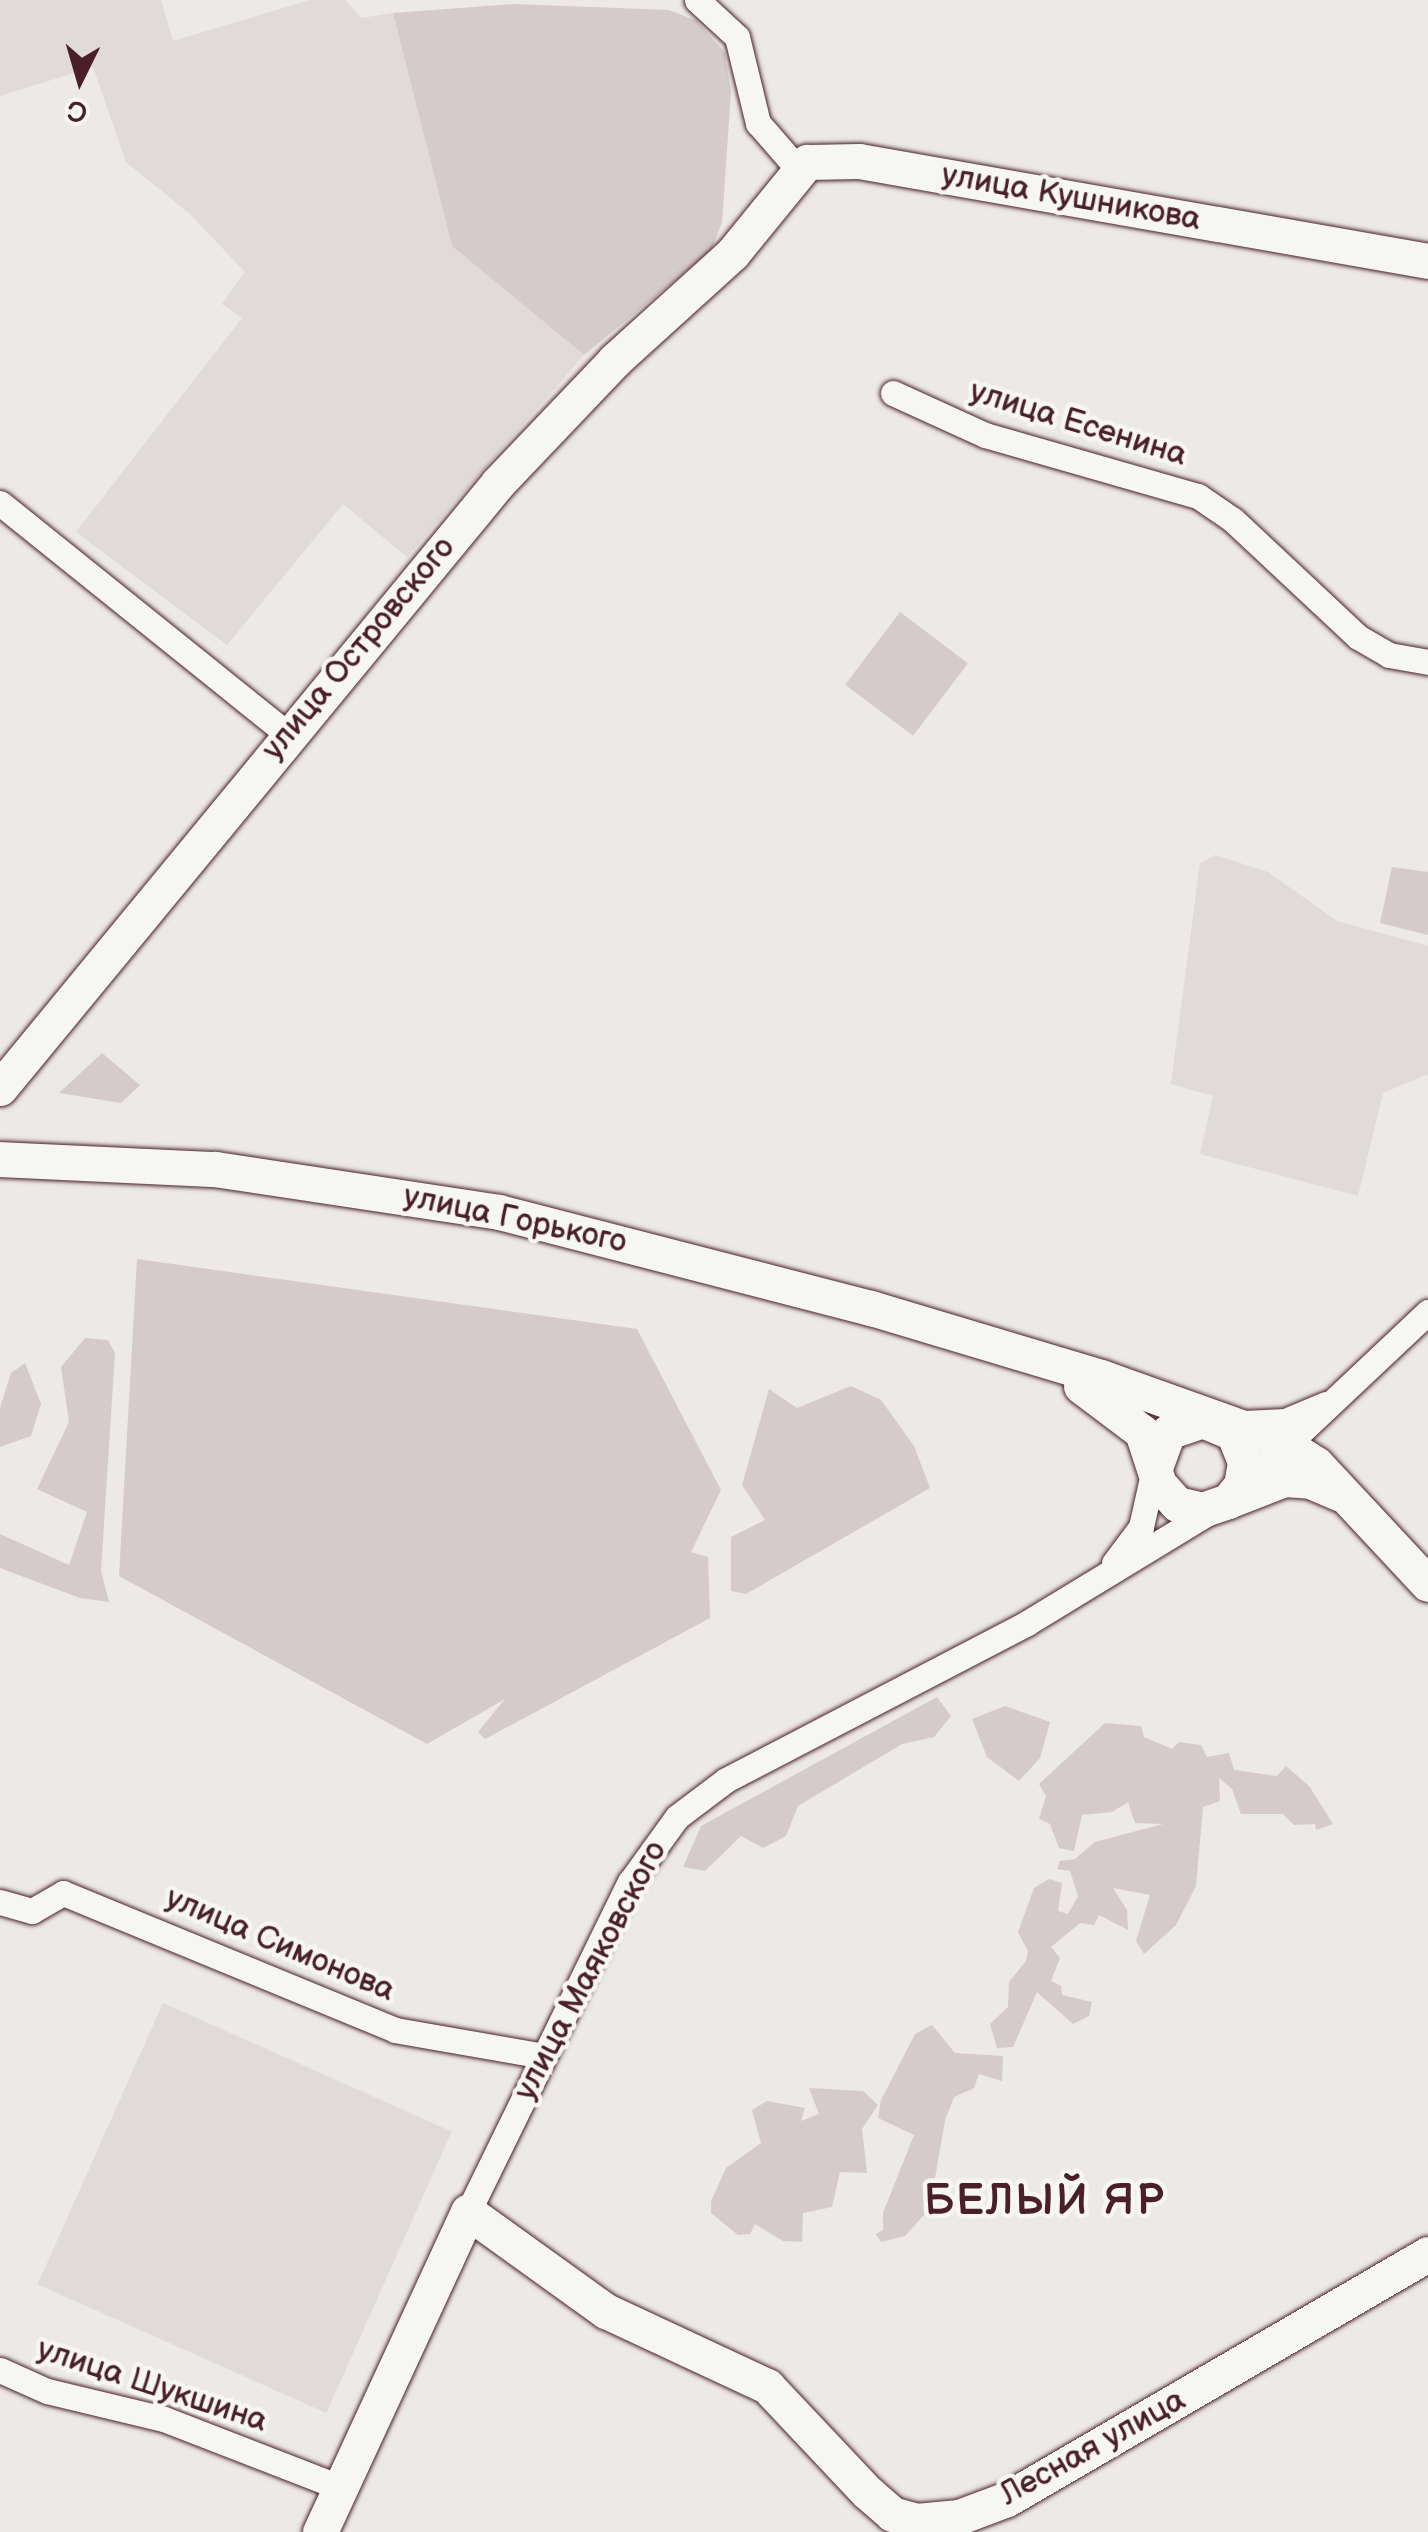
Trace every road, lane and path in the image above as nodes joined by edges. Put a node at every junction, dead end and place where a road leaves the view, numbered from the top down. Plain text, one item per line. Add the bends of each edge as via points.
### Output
1 (697, 0) edge
2 (798, 169) junction
3 (1428, 261) edge
4 (894, 393) dead end
5 (0, 503) edge
6 (1428, 662) edge
7 (288, 734) junction
8 (0, 1088) edge
9 (0, 1158) edge
10 (1428, 1312) edge
11 (1016, 1356) junction
12 (1344, 1395) junction
13 (1212, 1421) junction
14 (1290, 1446) junction
15 (1155, 1467) junction
16 (1227, 1500) junction
17 (1358, 1505) junction
18 (1428, 1584) edge
19 (1090, 1587) junction
20 (0, 1902) edge
21 (544, 2056) junction
22 (468, 2212) junction
23 (1428, 2254) edge
24 (0, 2370) edge
25 (339, 2487) junction
26 (900, 2523) edge
27 (320, 2532) edge

1 - 2 street via 737,37 758,123
2 - 3 street, улица Кушникова via 821,159 860,161
2 - 7 street, улица Островского via 748,236 498,482
4 - 6 street, улица Есенина via 984,435 1198,496 1233,520 1358,637 1389,655
5 - 7 street
7 - 8 street, улица Островского
9 - 11 street, улица Горького via 215,1169 498,1212 870,1308
10 - 12 street, улица Маяковского
11 - 13 street, улица Горького via 1101,1377
11 - 15 street, улица Горького via 1127,1416 1148,1442
12 - 13 street via 1285,1421
12 - 14 street, улица Маяковского
13 - 14 street, улица Горького
13 - 15 street via 1184,1422 1168,1432
13 - 16 street via 1232,1434 1244,1454
14 - 16 street, улица Маяковского
14 - 17 street
15 - 16 street via 1176,1504 1202,1510
15 - 19 street via 1141,1528
16 - 17 street via 1299,1479
16 - 19 street, улица Маяковского
17 - 18 street
19 - 21 street, улица Маяковского via 726,1780 678,1817 630,1882
20 - 21 street, улица Симонова via 32,1911 63,1893 395,2030
21 - 22 street, улица Маяковского
22 - 25 street, улица Маяковского
22 - 26 street, Лесная улица via 606,2311 767,2386
23 - 26 street, Лесная улица via 1007,2499 940,2521
24 - 25 street, улица Шукшина via 47,2391 192,2429
25 - 27 street, улица Маяковского

